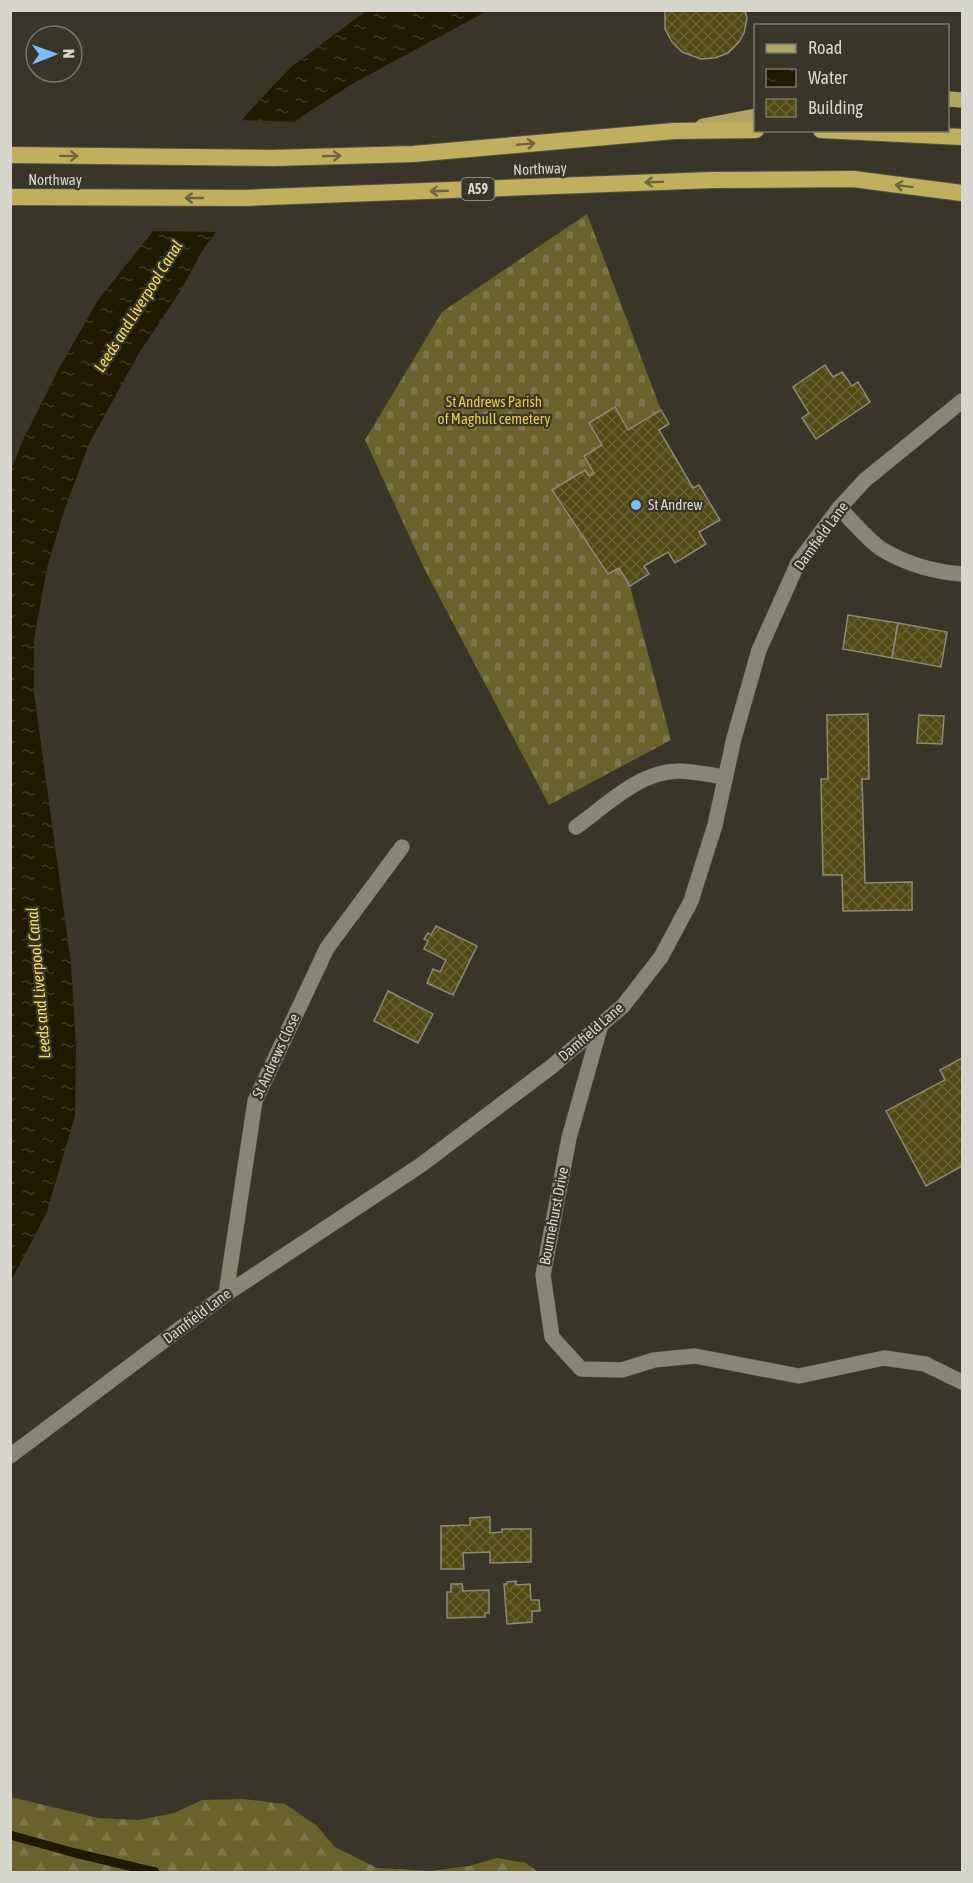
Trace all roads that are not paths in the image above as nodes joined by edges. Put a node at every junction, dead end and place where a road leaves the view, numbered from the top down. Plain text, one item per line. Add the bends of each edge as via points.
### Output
1 (754, 116) edge
2 (754, 130) edge
3 (674, 131) junction
4 (851, 132) edge
5 (960, 139) edge
6 (10, 155) edge
7 (963, 193) edge
8 (10, 197) edge
9 (963, 401) edge
10 (839, 508) junction
11 (963, 574) edge
12 (725, 777) junction
13 (576, 827) dead end
14 (402, 847) dead end
15 (602, 1024) junction
16 (226, 1294) junction
17 (963, 1382) edge
18 (10, 1456) edge

1 - 3 main road
2 - 3 highway, Northway
6 -> 3 highway, Northway via 273,158 413,154
4 - 5 highway
7 -> 8 highway, Northway / A59 via 853,179 244,198
9 - 10 street, Damfield Lane via 865,480
10 - 11 street via 881,549 916,565
10 - 12 street, Damfield Lane via 798,563 759,650
12 - 13 street via 680,771 657,774 635,784
12 - 15 street, Damfield Lane via 715,825 691,901 661,957 623,1006
14 - 16 street, St Andrews Close via 327,948 255,1101
15 - 16 street, Damfield Lane via 421,1165
15 - 17 street, Bournehurst Drive via 569,1138 543,1275 552,1338 581,1369 622,1370 654,1360 695,1356 799,1376 884,1358 925,1364
16 - 18 street, Damfield Lane

